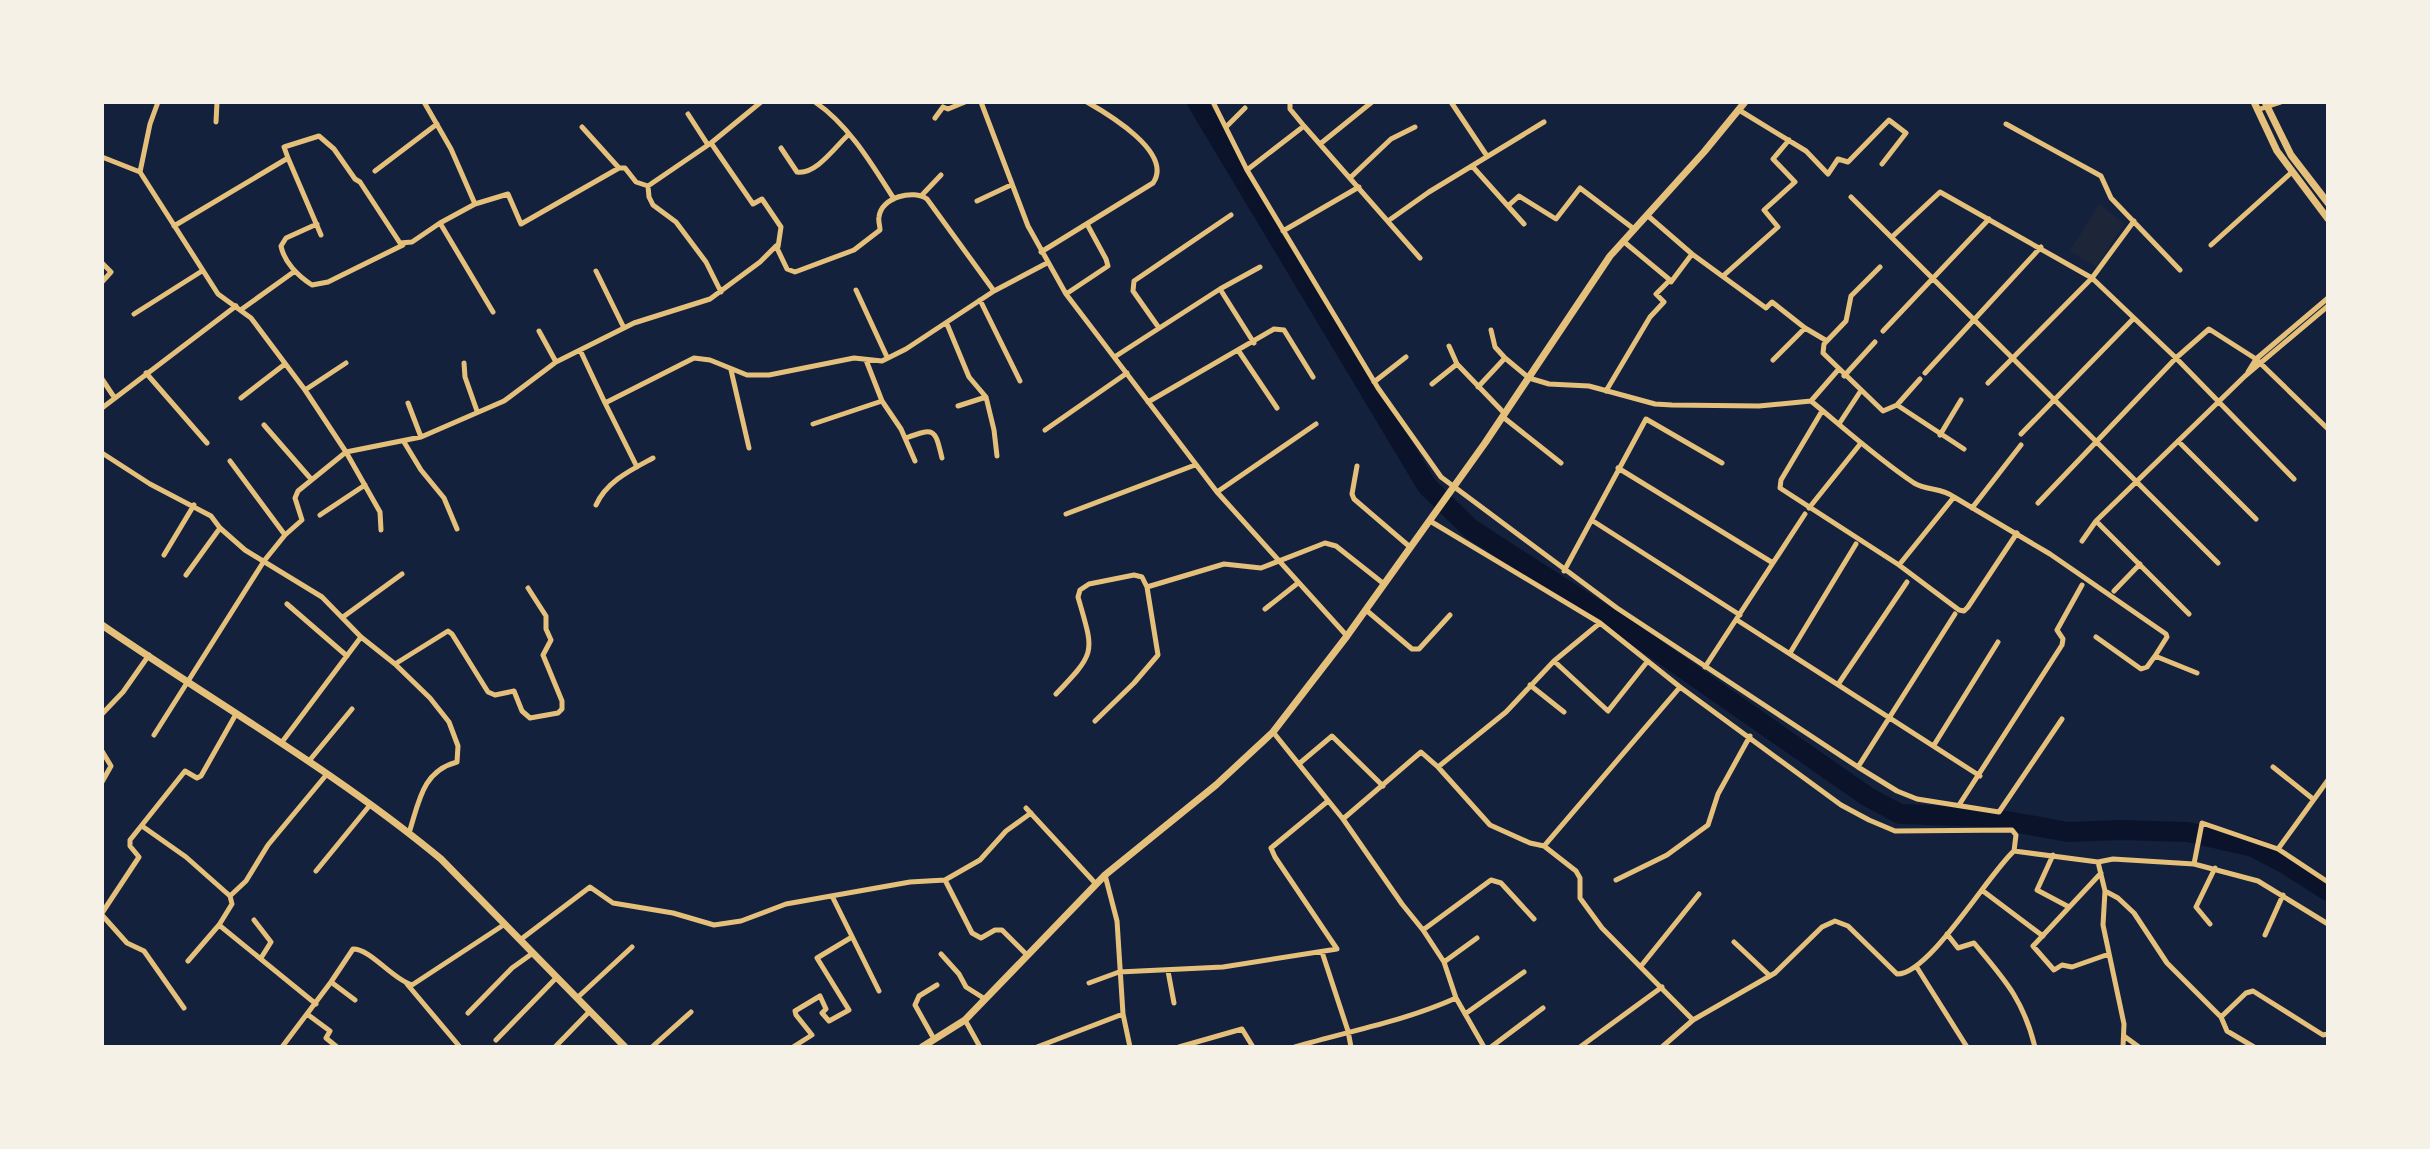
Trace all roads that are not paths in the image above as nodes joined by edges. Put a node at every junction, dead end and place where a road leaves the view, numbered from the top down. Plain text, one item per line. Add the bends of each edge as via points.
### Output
1 (158, 102) edge
2 (217, 102) edge
3 (424, 102) edge
4 (761, 102) edge
5 (815, 102) edge
6 (965, 102) edge
7 (981, 102) edge
8 (1087, 102) edge
9 (1213, 102) edge
10 (1290, 102) edge
11 (1372, 102) edge
12 (1451, 102) edge
13 (1745, 102) edge
14 (2281, 102) edge
15 (941, 104) edge
16 (2266, 104) edge
17 (2256, 106) edge
18 (1245, 108) dead end
19 (1739, 110) junction
20 (688, 114) dead end
21 (935, 118) dead end
22 (216, 122) dead end
23 (1544, 122) dead end
24 (437, 124) junction
25 (2006, 124) dead end
26 (1225, 126) junction
27 (1304, 126) junction
28 (582, 127) dead end
29 (1415, 127) dead end
30 (848, 135) junction
31 (1789, 140) junction
32 (709, 144) junction
33 (1320, 144) junction
34 (781, 148) dead end
35 (1487, 156) junction
36 (102, 157) edge
37 (288, 158) junction
38 (1882, 164) dead end
39 (1473, 167) junction
40 (139, 168) junction
41 (619, 168) junction
42 (1247, 170) junction
43 (375, 171) dead end
44 (2292, 172) junction
45 (941, 175) dead end
46 (1351, 177) junction
47 (1011, 185) junction
48 (646, 186) junction
49 (1359, 187) junction
50 (922, 195) junction
51 (1851, 197) dead end
52 (894, 199) junction
53 (977, 201) dead end
54 (2328, 203) edge
55 (475, 204) junction
56 (1509, 205) junction
57 (1231, 215) dead end
58 (1647, 215) junction
59 (1989, 219) junction
60 (2328, 219) edge
61 (1388, 221) junction
62 (2134, 221) junction
63 (440, 223) junction
64 (317, 224) junction
65 (1087, 224) junction
66 (1524, 224) dead end
67 (174, 226) junction
68 (1634, 229) junction
69 (1283, 231) junction
70 (321, 235) dead end
71 (1893, 236) junction
72 (1623, 241) junction
73 (405, 244) junction
74 (2211, 245) dead end
75 (778, 247) junction
76 (2041, 247) junction
77 (1041, 252) junction
78 (1692, 254) junction
79 (1420, 258) dead end
80 (102, 263) edge
81 (1047, 263) junction
82 (1260, 267) dead end
83 (1880, 267) dead end
84 (2180, 270) dead end
85 (202, 271) junction
86 (295, 271) junction
87 (596, 271) dead end
88 (1723, 276) junction
89 (1931, 278) junction
90 (2092, 278) junction
91 (1670, 280) junction
92 (102, 282) edge
93 (1220, 289) junction
94 (856, 290) dead end
95 (994, 291) junction
96 (721, 292) junction
97 (1066, 294) junction
98 (2328, 298) edge
99 (980, 300) junction
100 (2328, 306) edge
101 (239, 308) junction
102 (493, 312) dead end
103 (134, 314) dead end
104 (1973, 318) junction
105 (2134, 318) junction
106 (947, 324) junction
107 (624, 328) junction
108 (1159, 328) junction
109 (1805, 328) junction
110 (1491, 330) dead end
111 (539, 331) dead end
112 (1883, 331) dead end
113 (1827, 341) junction
114 (1875, 342) dead end
115 (1254, 343) junction
116 (1449, 346) dead end
117 (580, 350) junction
118 (1238, 350) junction
119 (1116, 356) junction
120 (887, 357) junction
121 (1406, 357) dead end
122 (1505, 358) junction
123 (2013, 358) junction
124 (2176, 358) junction
125 (866, 359) junction
126 (2256, 359) junction
127 (1773, 360) dead end
128 (556, 362) junction
129 (346, 363) dead end
130 (464, 363) dead end
131 (285, 364) junction
132 (1457, 364) junction
133 (2261, 364) junction
134 (731, 369) junction
135 (1838, 370) junction
136 (146, 373) junction
137 (1925, 373) dead end
138 (1124, 375) junction
139 (1844, 376) junction
140 (2245, 376) junction
141 (1313, 377) dead end
142 (1529, 378) junction
143 (102, 379) edge
144 (1920, 379) dead end
145 (1020, 381) dead end
146 (1374, 382) junction
147 (1988, 383) dead end
148 (1432, 384) dead end
149 (1478, 387) junction
150 (305, 390) junction
151 (1606, 391) junction
152 (1860, 392) junction
153 (114, 397) junction
154 (986, 397) junction
155 (241, 398) dead end
156 (2054, 398) junction
157 (1961, 400) dead end
158 (882, 401) junction
159 (1811, 401) junction
160 (1148, 402) junction
161 (2218, 402) junction
162 (408, 403) dead end
163 (605, 403) junction
164 (1897, 405) junction
165 (958, 406) dead end
166 (102, 408) edge
167 (1277, 408) dead end
168 (477, 411) junction
169 (1822, 411) junction
170 (1504, 416) junction
171 (813, 424) dead end
172 (1316, 424) dead end
173 (1839, 424) junction
174 (264, 425) dead end
175 (2328, 429) edge
176 (1045, 430) dead end
177 (2021, 434) dead end
178 (1940, 435) junction
179 (421, 437) junction
180 (906, 438) junction
181 (2097, 441) junction
182 (2178, 441) junction
183 (404, 442) junction
184 (207, 443) dead end
185 (1861, 443) junction
186 (2021, 445) dead end
187 (749, 448) dead end
188 (1964, 449) dead end
189 (346, 452) junction
190 (102, 453) edge
191 (997, 456) dead end
192 (653, 458) dead end
193 (942, 458) dead end
194 (230, 461) dead end
195 (915, 461) dead end
196 (1561, 463) dead end
197 (1722, 463) dead end
198 (1195, 465) junction
199 (1357, 466) dead end
200 (637, 467) junction
201 (1618, 468) junction
202 (311, 479) junction
203 (2294, 479) dead end
204 (2137, 481) junction
205 (365, 485) junction
206 (1453, 487) junction
207 (1217, 492) junction
208 (1954, 497) junction
209 (2038, 503) dead end
210 (194, 505) junction
211 (596, 505) dead end
212 (1972, 508) junction
213 (1807, 512) junction
214 (1066, 514) dead end
215 (320, 515) dead end
216 (2256, 519) dead end
217 (1429, 521) junction
218 (1593, 521) junction
219 (2096, 521) junction
220 (220, 528) junction
221 (457, 529) dead end
222 (381, 530) dead end
223 (2017, 533) junction
224 (285, 535) junction
225 (2082, 541) dead end
226 (1856, 544) dead end
227 (1410, 547) junction
228 (164, 555) dead end
229 (264, 561) junction
230 (1277, 562) junction
231 (1773, 563) junction
232 (2218, 563) dead end
233 (2140, 564) junction
234 (1899, 565) junction
235 (1564, 571) junction
236 (402, 574) dead end
237 (186, 575) dead end
238 (1907, 582) dead end
239 (1298, 583) junction
240 (1384, 584) junction
241 (2082, 585) dead end
242 (1147, 587) junction
243 (528, 588) dead end
244 (2114, 591) dead end
245 (287, 604) dead end
246 (1265, 609) dead end
247 (1366, 610) junction
248 (1955, 614) dead end
249 (2189, 614) dead end
250 (1450, 615) dead end
251 (343, 617) junction
252 (1738, 618) junction
253 (1600, 623) junction
254 (102, 625) edge
255 (1347, 636) junction
256 (361, 637) junction
257 (2096, 637) dead end
258 (1998, 642) dead end
259 (1790, 653) junction
260 (149, 655) junction
261 (347, 656) junction
262 (2155, 656) junction
263 (1554, 661) junction
264 (1647, 662) junction
265 (395, 664) junction
266 (1705, 667) junction
267 (2197, 673) dead end
268 (188, 681) junction
269 (1839, 683) junction
270 (1530, 685) junction
271 (1680, 687) junction
272 (1056, 694) dead end
273 (352, 709) dead end
274 (1564, 712) dead end
275 (237, 713) junction
276 (102, 714) edge
277 (1890, 717) junction
278 (2062, 719) dead end
279 (1095, 721) dead end
280 (1273, 732) junction
281 (154, 735) dead end
282 (1750, 736) junction
283 (282, 742) junction
284 (1934, 745) junction
285 (102, 751) edge
286 (309, 761) junction
287 (1300, 763) junction
288 (1438, 767) junction
289 (1858, 767) junction
290 (2273, 767) dead end
291 (327, 774) junction
292 (1980, 776) junction
293 (2328, 780) edge
294 (102, 782) edge
295 (1383, 786) junction
296 (2313, 799) junction
297 (1328, 801) junction
298 (371, 804) junction
299 (1959, 805) junction
300 (1343, 819) junction
301 (142, 826) junction
302 (409, 833) junction
303 (1544, 846) junction
304 (2278, 849) junction
305 (2014, 851) junction
306 (2053, 855) junction
307 (2098, 862) junction
308 (2194, 864) junction
309 (2215, 868) junction
310 (316, 871) dead end
311 (2101, 873) junction
312 (1105, 875) junction
313 (945, 880) junction
314 (1616, 880) dead end
315 (2328, 882) edge
316 (1096, 884) junction
317 (1983, 891) junction
318 (2105, 891) junction
319 (1699, 894) dead end
320 (2283, 895) junction
321 (230, 896) junction
322 (832, 896) junction
323 (2069, 907) junction
324 (102, 914) edge
325 (1534, 919) dead end
326 (254, 920) dead end
327 (505, 924) junction
328 (2210, 924) dead end
329 (2328, 924) edge
330 (219, 925) junction
331 (1423, 930) junction
332 (1947, 934) junction
333 (2265, 935) dead end
334 (2043, 936) junction
335 (852, 937) junction
336 (1477, 938) dead end
337 (520, 940) junction
338 (1734, 942) dead end
339 (632, 947) dead end
340 (1322, 952) junction
341 (533, 953) junction
342 (941, 954) dead end
343 (2109, 954) junction
344 (1027, 955) junction
345 (261, 958) junction
346 (188, 961) dead end
347 (1444, 962) junction
348 (1641, 966) junction
349 (1916, 966) junction
350 (1168, 971) junction
351 (1119, 972) junction
352 (1524, 972) dead end
353 (1770, 976) junction
354 (557, 977) junction
355 (331, 982) junction
356 (1089, 983) dead end
357 (406, 984) junction
358 (937, 985) dead end
359 (1662, 987) junction
360 (879, 991) dead end
361 (577, 998) junction
362 (1456, 998) junction
363 (985, 999) junction
364 (355, 1000) dead end
365 (1174, 1003) dead end
366 (316, 1004) junction
367 (184, 1008) dead end
368 (1543, 1008) dead end
369 (590, 1011) junction
370 (691, 1012) dead end
371 (468, 1013) dead end
372 (307, 1014) junction
373 (1123, 1014) junction
374 (1465, 1014) junction
375 (2221, 1017) junction
376 (965, 1020) junction
377 (1693, 1020) junction
378 (1348, 1031) junction
379 (2328, 1034) edge
380 (2124, 1036) junction
381 (934, 1039) junction
382 (496, 1040) dead end
383 (282, 1047) edge
384 (337, 1047) edge
385 (460, 1047) edge
386 (555, 1047) edge
387 (625, 1047) edge
388 (652, 1047) edge
389 (793, 1047) edge
390 (922, 1047) edge
391 (980, 1047) edge
392 (1037, 1047) edge
393 (1130, 1047) edge
394 (1179, 1047) edge
395 (1253, 1047) edge
396 (1295, 1047) edge
397 (1351, 1047) edge
398 (1484, 1047) edge
399 (1491, 1047) edge
400 (1580, 1047) edge
401 (1662, 1047) edge
402 (1967, 1047) edge
403 (2035, 1047) edge
404 (2123, 1047) edge
405 (2139, 1047) edge
406 (2254, 1047) edge

1 - 40 street
2 - 22 street
3 - 24 street
4 - 32 street
5 - 30 street
6 - 15 street via 948,109
7 - 47 street
8 - 65 street via 1128,127 1148,151 1157,174 1153,183
9 - 26 street
10 - 27 street
11 - 33 street
12 - 35 street
13 - 19 main road
14 - 16 street
15 - 21 street
16 - 17 street
16 - 54 main road via 2291,155
17 - 44 main road
18 - 26 street
19 - 31 street
19 - 58 main road
20 - 32 street
23 - 35 street
24 - 43 street
24 - 55 street
25 - 62 street via 2095,172
26 - 42 street
27 - 33 street
27 - 42 street
28 - 41 street
29 - 46 street via 1391,139
30 - 34 street via 804,173 797,172
30 - 52 street
31 - 38 street via 1828,174 1838,159 1848,162 1889,120 1906,133
31 - 88 street via 1773,159 1795,182 1764,210 1778,227
32 - 48 street
32 - 75 street via 743,193 753,204 762,199 781,227
33 - 46 street
35 - 39 street
36 - 40 street
37 - 64 street
37 - 67 street
37 - 73 street via 284,147 319,136
39 - 56 street
39 - 61 street
40 - 67 street
41 - 48 street
41 - 55 street via 521,224 508,194
42 - 69 street
44 - 60 main road
44 - 74 street
45 - 50 street
46 - 49 street
47 - 53 street
47 - 77 street
48 - 96 street via 653,205 676,222
49 - 61 street
49 - 69 street
50 - 52 street
50 - 95 street
51 - 71 street
52 - 75 street via 880,212 879,232 854,250 795,272 787,269
55 - 63 street
56 - 66 street
56 - 68 street via 1519,196 1556,219 1580,188
57 - 108 street via 1134,281 1133,291
58 - 68 main road
58 - 78 street
59 - 71 street via 1940,192
59 - 76 street
59 - 89 street
61 - 79 street
62 - 84 street
62 - 90 street
63 - 73 street
63 - 102 street
64 - 70 street
64 - 86 street via 286,238 281,246
65 - 77 street
65 - 97 street via 1108,266
67 - 85 street
68 - 72 main road
69 - 146 street
71 - 89 street
72 - 91 street
72 - 142 main road
73 - 86 street via 319,285
75 - 96 street
76 - 90 street
76 - 104 street
77 - 81 street
78 - 88 street
78 - 91 street
80 - 92 street via 111,272
81 - 95 street
81 - 97 street
82 - 93 street
83 - 113 street via 1851,296 1846,321
85 - 101 street via 218,294
85 - 103 street
86 - 101 street
87 - 107 street
88 - 109 street via 1766,308 1772,302
89 - 104 street
89 - 112 street
90 - 105 street
90 - 123 street
91 - 151 street via 1656,294 1664,302
93 - 108 street
93 - 115 street
94 - 120 street
95 - 99 street
96 - 107 street
97 - 119 street
98 - 126 street
99 - 106 street
99 - 145 street
100 - 133 street
101 - 131 street
101 - 136 street
104 - 123 street
104 - 137 street
105 - 124 street
105 - 156 street
106 - 120 street
106 - 154 street via 969,377
107 - 117 street
108 - 119 street
109 - 113 street
109 - 127 street
110 - 122 street via 1495,347
111 - 128 street
113 - 135 street via 1823,353
114 - 139 street
115 - 118 street
115 - 141 street via 1282,329
116 - 132 street
117 - 128 street
117 - 163 street
118 - 160 street
118 - 167 street
119 - 138 street
120 - 125 street
121 - 146 street
122 - 142 street
122 - 149 street
123 - 147 street
123 - 156 street
124 - 126 street via 2209,329
124 - 161 street
124 - 181 street
125 - 134 street via 769,375
125 - 158 street
126 - 133 street
126 - 140 street
128 - 168 street via 518,392
129 - 150 street
130 - 168 street
131 - 150 street
131 - 155 street
132 - 148 street
132 - 149 street
133 - 140 street
133 - 175 street
134 - 163 street via 710,360 685,360
134 - 187 street
135 - 139 street
135 - 159 street
136 - 153 street
136 - 184 street
138 - 160 street
138 - 176 street
139 - 152 street
140 - 161 street
142 - 151 street
142 - 170 main road
143 - 153 street
144 - 164 street
146 - 206 street via 1437,473
149 - 170 street
150 - 189 street
151 - 159 street via 1686,406
152 - 164 street via 1883,411
152 - 173 street
153 - 166 street
154 - 165 street
154 - 191 street
156 - 177 street
156 - 181 street
157 - 178 street
158 - 171 street
158 - 180 street
159 - 169 street
160 - 198 street
161 - 182 street
161 - 203 street
162 - 179 street
163 - 200 street
164 - 178 street
168 - 179 street
169 - 173 street
169 - 213 street via 1779,486
170 - 196 street
170 - 206 main road
172 - 207 street
173 - 185 street
174 - 202 street
178 - 188 street
179 - 183 street
180 - 193 street via 932,431
180 - 195 street
181 - 204 street
181 - 209 street
182 - 204 street
182 - 216 street
183 - 189 street
183 - 221 street via 444,498
185 - 208 street via 1915,484
185 - 213 street
186 - 212 street
189 - 202 street
189 - 205 street
190 - 210 street
192 - 200 street
194 - 224 street
197 - 201 street via 1647,419
198 - 207 street
198 - 214 street
199 - 227 street via 1354,499
200 - 211 street via 606,488
201 - 218 street
201 - 231 street
202 - 224 street via 296,495 302,520
204 - 219 street
204 - 232 street
205 - 215 street
205 - 222 street via 382,516
206 - 217 main road
206 - 235 street
207 - 230 street
208 - 212 street
208 - 234 street
210 - 220 street
210 - 228 street
212 - 223 street
213 - 231 street
213 - 234 street
217 - 227 main road
217 - 253 street
218 - 235 street
218 - 252 street
219 - 225 street
219 - 233 street
220 - 229 street
220 - 237 street
223 - 234 street via 1964,611
223 - 262 street via 2166,634
224 - 229 street
226 - 259 street
227 - 240 main road
229 - 251 street via 316,592
229 - 268 street
230 - 239 street
230 - 240 street via 1329,544
230 - 242 street via 1257,568 1224,564
231 - 252 street
233 - 244 street
233 - 249 street
235 - 266 street
236 - 251 street
238 - 269 street
239 - 246 street
239 - 255 street
240 - 247 main road
241 - 292 street via 2057,630 2062,645
242 - 272 street via 1134,575 1080,590 1090,651 1085,664
242 - 279 street via 1158,655
243 - 265 street via 546,616 551,640 543,655 562,701 558,713 530,718 514,691 488,692 448,631
245 - 261 street
247 - 250 street via 1415,649
247 - 255 main road
248 - 277 street
251 - 256 street
252 - 259 street
252 - 266 street
253 - 263 street
253 - 264 street
254 - 260 main road
255 - 280 main road
256 - 261 street
256 - 265 street
257 - 262 street via 2141,669
258 - 284 street
259 - 269 street
260 - 268 main road
260 - 276 street
261 - 283 street
262 - 267 street
263 - 264 street via 1608,711
263 - 270 street
264 - 271 street
265 - 302 street via 442,712 459,753 457,762 440,767 421,794
266 - 289 street
268 - 275 main road
268 - 281 street
269 - 277 street
270 - 274 street
270 - 288 street via 1506,712
271 - 282 street
271 - 303 street
273 - 286 street
275 - 283 main road
275 - 301 street via 201,776 185,771
277 - 284 street
277 - 289 street
278 - 299 street via 1999,812
280 - 287 street
280 - 312 main road
282 - 305 street via 1869,820 1895,831 2012,830
282 - 314 street via 1718,794 1708,825 1667,855
283 - 286 main road
284 - 292 street
285 - 294 street via 111,766
286 - 291 main road
287 - 295 street via 1332,736
287 - 297 street
288 - 295 street via 1419,752
288 - 303 street via 1490,825
289 - 299 street via 1906,796
290 - 296 street
291 - 298 main road
291 - 321 street
292 - 299 street
293 - 296 street
295 - 300 street
296 - 304 street
297 - 300 street
297 - 340 street via 1271,848 1337,949
298 - 302 main road
298 - 310 street
300 - 331 street
301 - 321 street
301 - 324 street via 130,844 139,857
302 - 327 main road
303 - 348 street via 1579,874 1581,901
304 - 308 street via 2202,823
304 - 315 street
305 - 306 street
305 - 317 street
306 - 307 street
306 - 323 street via 2037,890
307 - 308 street
307 - 311 street
308 - 309 street
309 - 320 street
309 - 328 street via 2196,907
311 - 318 street
311 - 323 street
312 - 316 main road
312 - 351 street via 1117,921
313 - 316 street via 980,860 1029,810
313 - 322 street
313 - 344 street via 972,933 981,938 1002,930
316 - 344 main road
317 - 332 street
317 - 334 street
318 - 343 street via 2103,925
318 - 375 street via 2134,913 2167,963
319 - 348 street
320 - 329 street
320 - 333 street
321 - 330 street via 232,904
322 - 335 street
322 - 337 street via 714,925 613,903 590,887
323 - 334 street
324 - 367 street via 127,943 144,951
325 - 331 street via 1491,880
326 - 345 street via 271,942
327 - 337 main road
327 - 357 street via 416,984
330 - 345 street
330 - 346 street
331 - 347 street
332 - 349 street
332 - 403 street via 1958,948 1974,943 2014,990
334 - 343 street via 2033,946 2054,970
335 - 360 street
335 - 389 street via 817,958 849,1010 829,1021 820,996 795,1011 812,1035
336 - 347 street
337 - 341 main road
338 - 353 street
339 - 361 street
340 - 350 street
340 - 378 street
341 - 354 main road
341 - 371 street
342 - 363 street via 966,987
343 - 380 street
344 - 363 main road
345 - 366 street
347 - 362 street
348 - 359 street
349 - 353 street via 1897,974 1848,926 1835,921
349 - 402 street
350 - 351 street
350 - 365 street
351 - 356 street
351 - 373 street
352 - 374 street
353 - 377 street
354 - 361 main road
354 - 382 street
355 - 357 street via 358,948
355 - 364 street
355 - 366 street
357 - 385 street
358 - 381 street via 915,1005
359 - 377 street
359 - 400 street
361 - 369 main road
362 - 374 street
362 - 378 street via 1407,1019
363 - 376 main road
366 - 372 street
368 - 399 street
369 - 386 street
369 - 387 main road
370 - 388 street
372 - 383 street
372 - 384 street via 330,1031 326,1038
373 - 392 street
373 - 393 street
374 - 398 street
375 - 379 street via 2253,991
375 - 406 street via 2232,1036
376 - 381 main road
376 - 391 street
377 - 401 street
378 - 396 street
378 - 397 street
380 - 404 street
380 - 405 street
381 - 390 main road
394 - 395 street via 1242,1029

